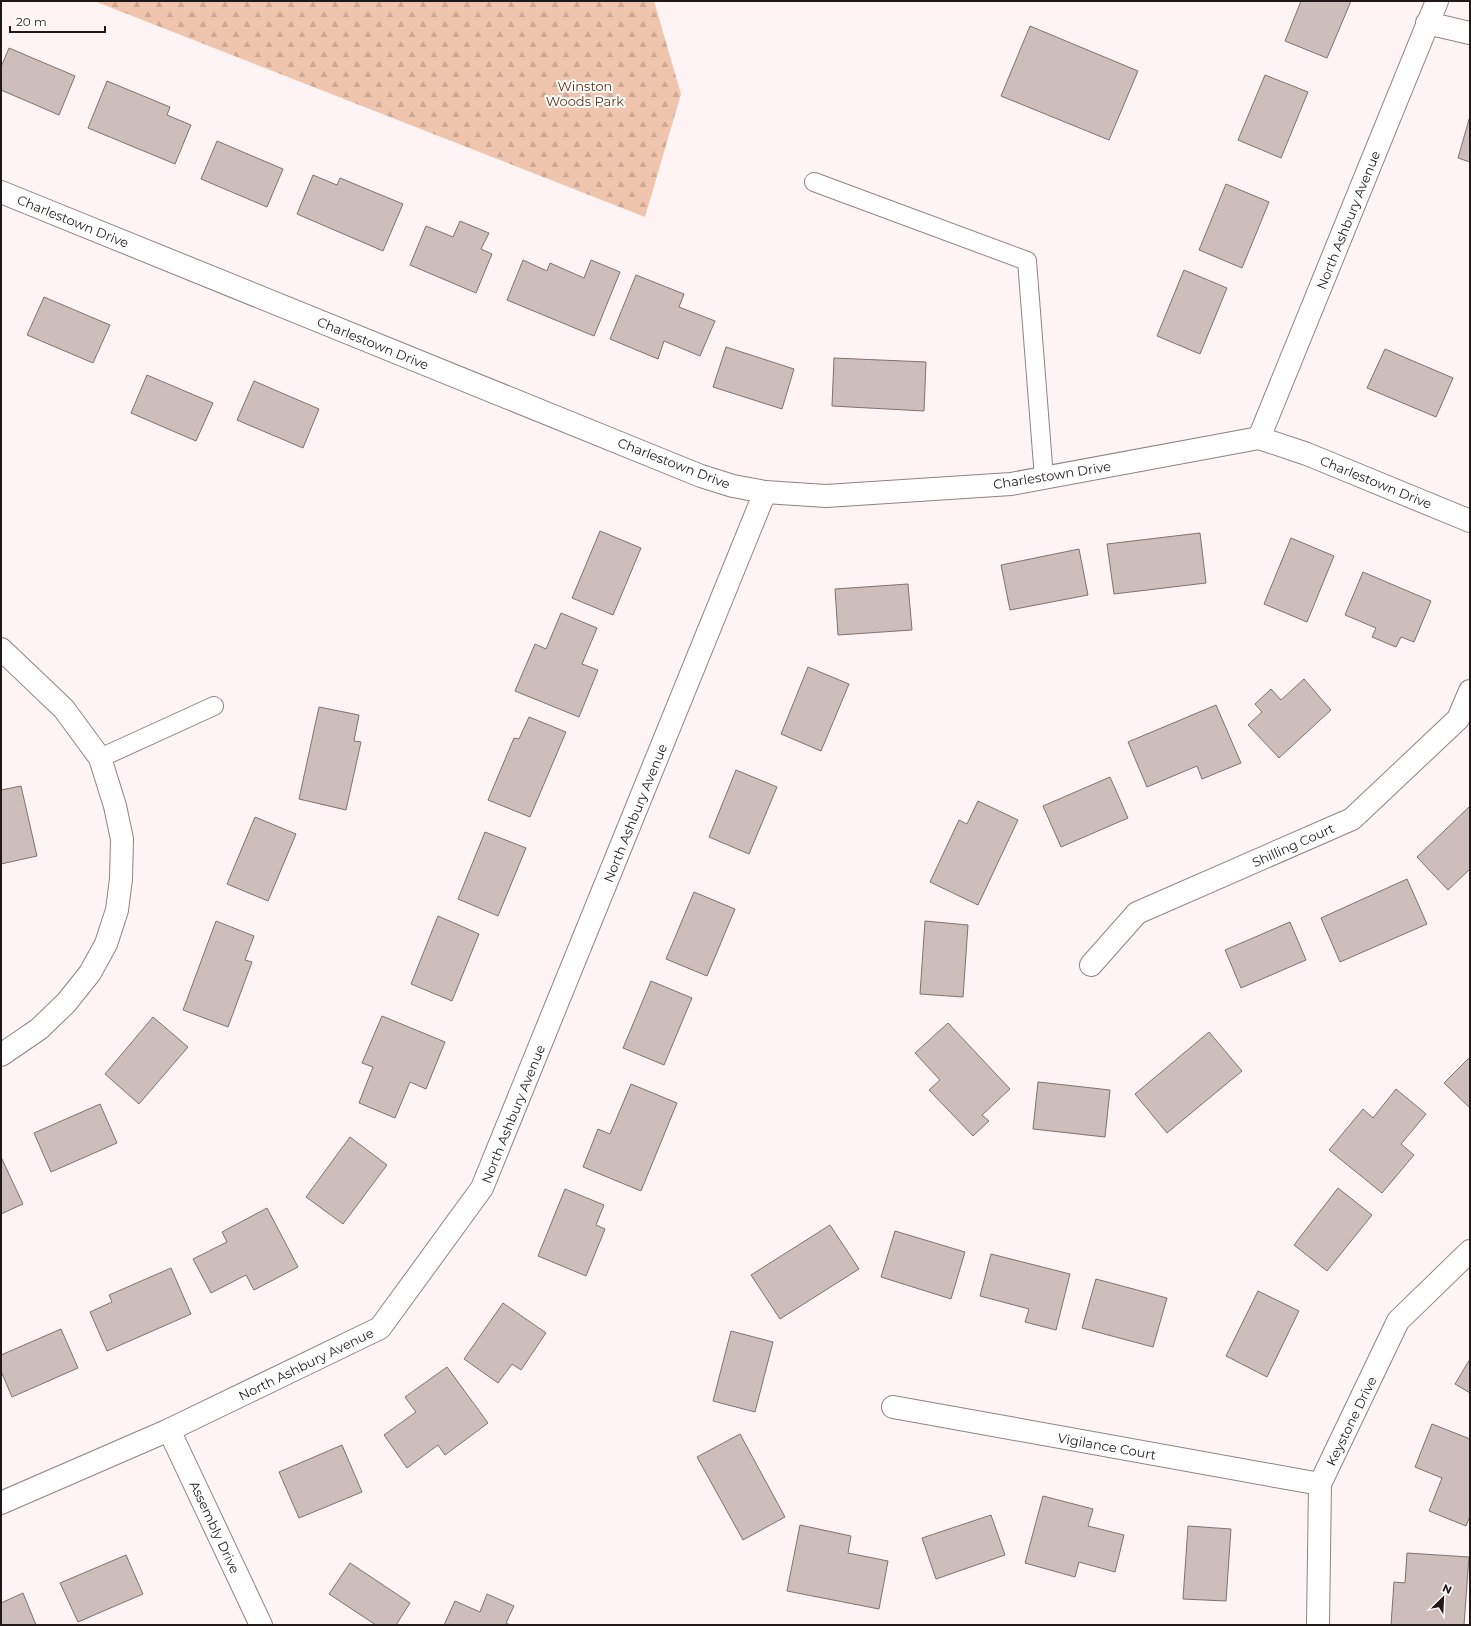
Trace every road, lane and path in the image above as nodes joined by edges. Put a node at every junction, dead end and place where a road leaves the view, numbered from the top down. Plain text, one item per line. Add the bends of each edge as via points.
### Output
1 (1437, 1) edge
2 (1428, 23) junction
3 (1470, 33) edge
4 (814, 182) dead end
5 (1, 192) edge
6 (1259, 438) junction
7 (1044, 478) junction
8 (765, 492) junction
9 (1470, 521) edge
10 (1, 649) edge
11 (1470, 691) edge
12 (214, 706) dead end
13 (100, 758) junction
14 (1091, 965) dead end
15 (1, 1055) edge
16 (1470, 1250) edge
17 (893, 1407) dead end
18 (169, 1430) junction
19 (1320, 1484) junction
20 (1, 1502) edge
21 (262, 1625) edge
22 (1318, 1625) edge

1 - 2 street, North Ashbury Avenue
2 - 3 street
2 - 6 street, North Ashbury Avenue
4 - 7 lane via 1027,261
5 - 8 street, Charlestown Drive via 701,476
6 - 7 street, Charlestown Drive
6 - 9 street, Charlestown Drive via 1307,454
7 - 8 street, Charlestown Drive via 1011,484 826,496
8 - 18 street, North Ashbury Avenue via 482,1188 380,1328
10 - 13 street via 64,709
11 - 14 street, Shilling Court via 1458,719 1352,819 1137,913
12 - 13 lane
13 - 15 street via 122,839 117,910 106,944 90,973 66,1003 38,1029
16 - 19 street, Keystone Drive via 1398,1321
17 - 19 street, Vigilance Court
18 - 20 street, North Ashbury Avenue
18 - 21 street, Assembly Drive
19 - 22 street, Keystone Drive

